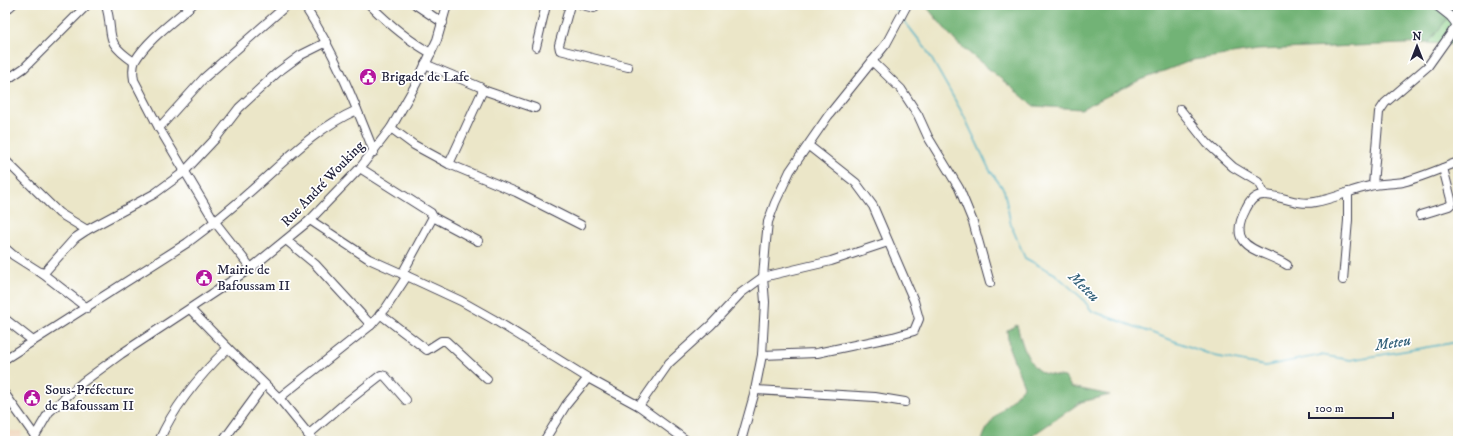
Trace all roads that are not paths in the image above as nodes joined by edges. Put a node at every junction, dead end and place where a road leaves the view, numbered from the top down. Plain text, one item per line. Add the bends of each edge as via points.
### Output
1 (12, 5) edge
2 (87, 5) edge
3 (106, 5) edge
4 (192, 5) edge
5 (287, 5) edge
6 (304, 5) edge
7 (370, 5) edge
8 (416, 5) edge
9 (447, 5) edge
10 (546, 5) edge
11 (570, 5) edge
12 (582, 5) edge
13 (906, 5) edge
14 (1436, 5) edge
15 (594, 8) dead end
16 (5, 11) edge
17 (1458, 12) edge
18 (443, 23) junction
19 (1457, 24) edge
20 (327, 42) junction
21 (536, 47) dead end
22 (430, 53) junction
23 (872, 61) junction
24 (134, 62) junction
25 (425, 64) junction
26 (628, 67) dead end
27 (5, 81) edge
28 (483, 90) junction
29 (535, 108) dead end
30 (1180, 109) dead end
31 (357, 110) junction
32 (159, 128) junction
33 (391, 128) junction
34 (809, 146) junction
35 (374, 152) junction
36 (5, 160) edge
37 (1458, 162) edge
38 (449, 164) junction
39 (360, 168) junction
40 (1443, 168) junction
41 (184, 172) junction
42 (1373, 185) junction
43 (1348, 192) junction
44 (1265, 195) junction
45 (1420, 215) dead end
46 (434, 217) junction
47 (310, 220) junction
48 (215, 222) junction
49 (581, 225) dead end
50 (87, 230) junction
51 (286, 240) junction
52 (478, 241) dead end
53 (888, 242) junction
54 (5, 248) edge
55 (1287, 265) dead end
56 (251, 268) junction
57 (44, 274) junction
58 (405, 275) junction
59 (763, 277) junction
60 (1343, 280) dead end
61 (990, 283) dead end
62 (87, 308) junction
63 (190, 309) junction
64 (380, 314) junction
65 (5, 319) edge
66 (371, 325) junction
67 (33, 340) junction
68 (228, 348) junction
69 (762, 355) junction
70 (5, 359) edge
71 (588, 378) junction
72 (488, 379) dead end
73 (264, 385) junction
74 (755, 390) junction
75 (5, 394) edge
76 (279, 398) junction
77 (406, 400) dead end
78 (905, 402) dead end
79 (639, 406) junction
80 (311, 438) edge
81 (35, 439) edge
82 (159, 441) edge
83 (223, 441) edge
84 (544, 441) edge
85 (687, 441) edge
86 (741, 441) edge

1 - 16 street
2 - 27 street via 24,68
3 - 24 street via 111,40
4 - 24 street via 160,33
5 - 32 street via 204,78
6 - 20 street
7 - 22 street via 395,30
8 - 18 street
9 - 18 street, Rue André Wouking
10 - 21 street
11 - 26 street via 560,50
12 - 15 street
13 - 23 street via 886,44
14 - 19 street
17 - 19 street
18 - 22 street, Rue André Wouking
19 - 42 street via 1428,66 1378,112
20 - 31 street
20 - 41 street via 300,55 278,72 239,108 216,138
22 - 25 street, Rue André Wouking
23 - 34 street via 828,116
23 - 61 street via 901,89 959,188
24 - 32 street via 134,80
25 - 28 street
25 - 33 street, Rue André Wouking
28 - 29 street
28 - 38 street
30 - 44 street via 1207,143 1233,166 1258,182
31 - 35 street
31 - 48 street via 302,144
32 - 41 street
33 - 35 street, Rue André Wouking
33 - 38 street via 414,145
34 - 53 street via 856,183 873,206
34 - 59 street via 790,171 768,222
35 - 39 street, Rue André Wouking
36 - 50 street via 59,213
37 - 40 street
38 - 49 street via 516,192
39 - 46 street
39 - 47 street, Rue André Wouking
40 - 42 street via 1404,181
40 - 45 street via 1452,203
41 - 48 street
41 - 50 street via 154,194
42 - 43 street
43 - 44 street via 1309,204
43 - 60 street
44 - 55 street via 1256,196 1251,200 1239,227 1240,237 1247,246 1261,254 1275,257
46 - 52 street
46 - 58 street
47 - 51 street, Rue André Wouking
47 - 58 street via 370,259
48 - 56 street
48 - 62 street
50 - 57 street via 75,238
51 - 56 street, Rue André Wouking
51 - 66 street via 315,264
53 - 59 street via 831,261
53 - 69 street via 916,307 919,319 914,330 817,353
54 - 57 street
56 - 63 street, Rue André Wouking
57 - 62 street
58 - 64 street
58 - 71 street via 493,319
59 - 69 street via 765,302
59 - 79 street via 741,294 669,363
62 - 67 street
63 - 68 street
63 - 81 street, Rue André Wouking via 82,382 49,412
64 - 66 street
64 - 72 street via 427,350 440,340 446,341
65 - 67 street
66 - 76 street
67 - 70 street
68 - 73 street
68 - 82 street via 205,370
69 - 74 street
71 - 79 street
71 - 84 street via 566,405
73 - 76 street
73 - 83 street
74 - 78 street via 875,397
74 - 86 street
75 - 81 street
76 - 80 street
77 - 80 street via 385,376 381,375 344,404
79 - 85 street

